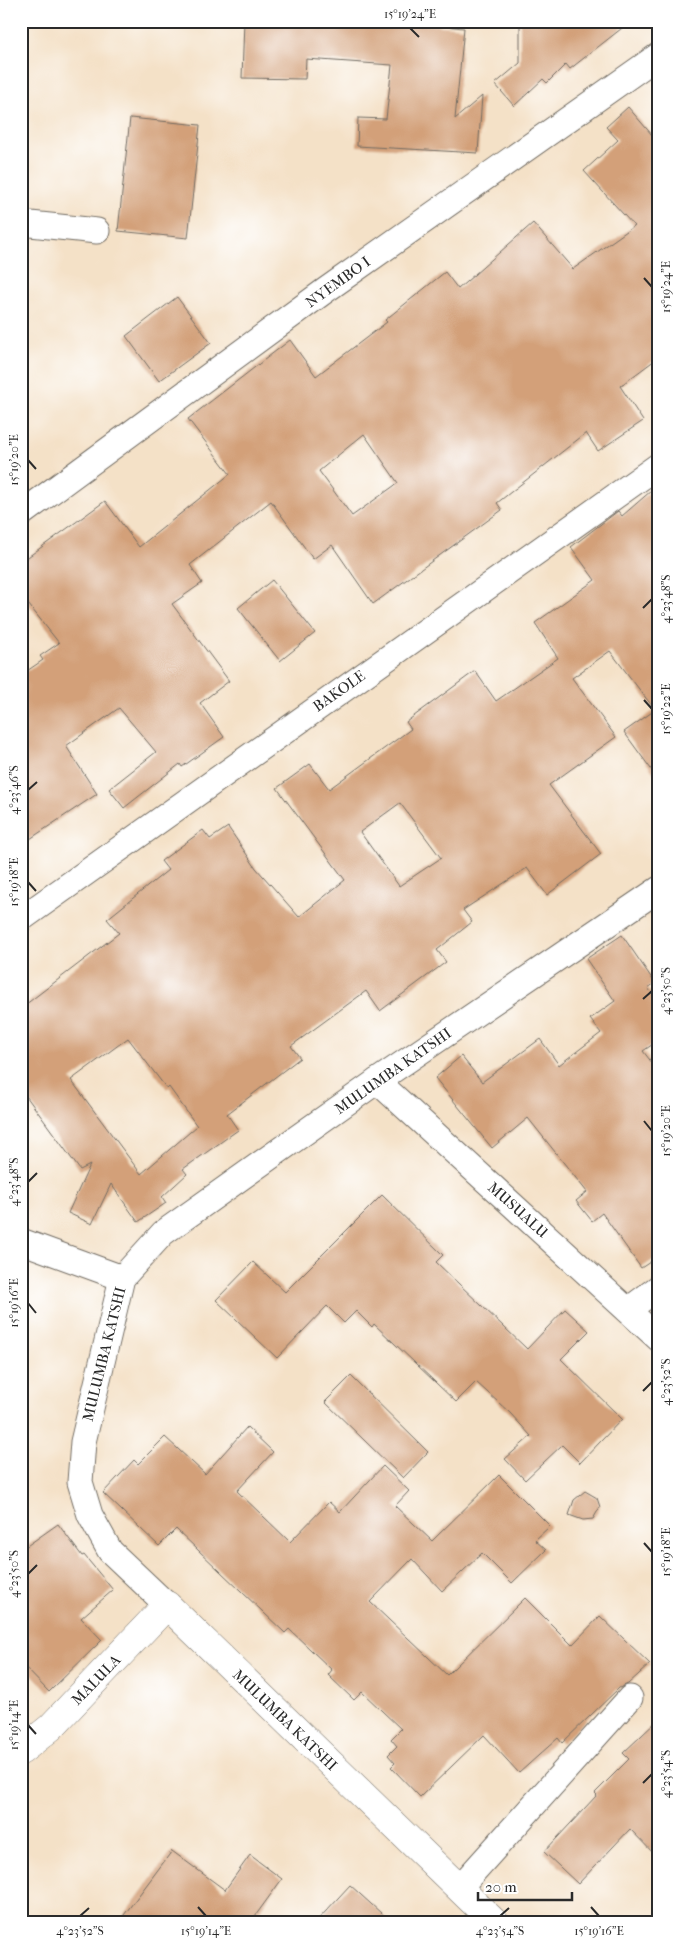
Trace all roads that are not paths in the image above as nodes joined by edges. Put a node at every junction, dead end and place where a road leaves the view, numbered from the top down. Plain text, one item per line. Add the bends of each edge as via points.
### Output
1 (659, 55) edge
2 (21, 223) edge
3 (97, 231) dead end
4 (659, 465) edge
5 (21, 514) edge
6 (659, 889) edge
7 (21, 919) edge
8 (377, 1081) junction
9 (21, 1240) edge
10 (122, 1278) junction
11 (659, 1287) edge
12 (628, 1310) junction
13 (659, 1339) edge
14 (167, 1605) junction
15 (630, 1698) dead end
16 (21, 1751) edge
17 (459, 1888) junction
18 (495, 1923) edge

1 - 5 street, NYEMBO I via 326,290
2 - 3 street
4 - 7 street, BAKOLE
6 - 8 street, MULUMBA KATSHI
8 - 10 street, MULUMBA KATSHI via 163,1233
8 - 12 street, MUSUALU
9 - 10 street
10 - 14 street, MULUMBA KATSHI via 83,1442 80,1482 90,1515 110,1551
11 - 12 street
12 - 13 street, MUSUALU
14 - 16 street, MALULA via 51,1727
14 - 17 street, MULUMBA KATSHI
15 - 17 street
17 - 18 street, MULUMBA KATSHI

